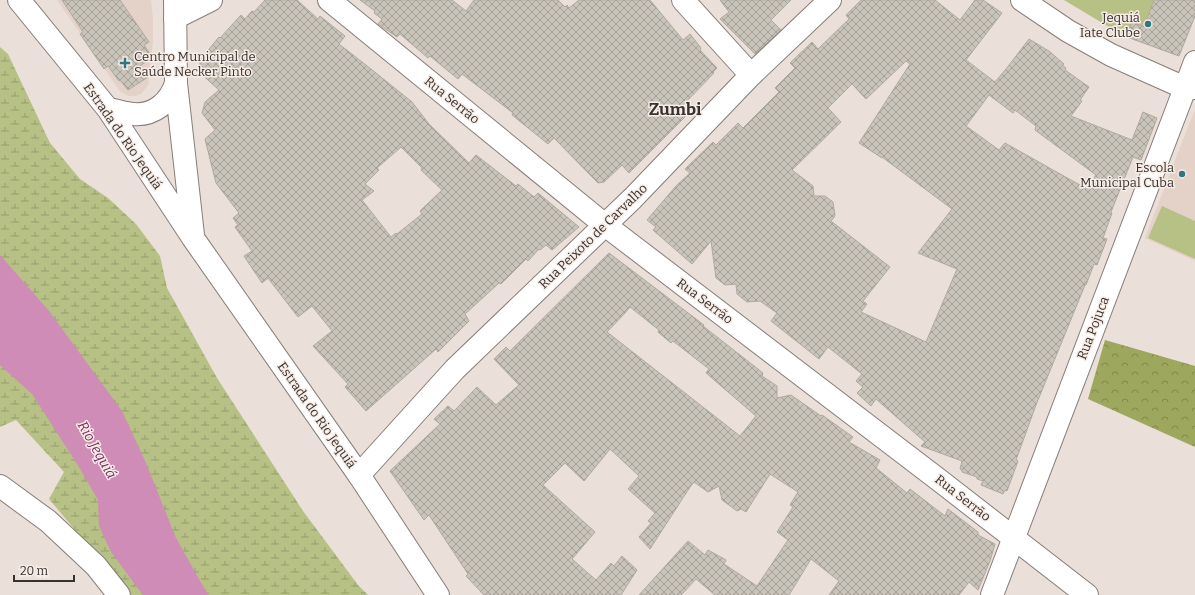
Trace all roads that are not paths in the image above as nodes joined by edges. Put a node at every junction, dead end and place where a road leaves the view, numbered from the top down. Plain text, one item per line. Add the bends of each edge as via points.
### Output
1 (19, 0) edge
2 (211, 0) edge
3 (329, 0) edge
4 (683, 0) edge
5 (830, 0) edge
6 (1022, 0) edge
7 (175, 9) edge
8 (1195, 62) edge
9 (750, 74) junction
10 (176, 83) junction
11 (1190, 88) edge
12 (108, 109) junction
13 (605, 225) junction
14 (193, 238) junction
15 (359, 475) junction
16 (0, 486) edge
17 (1014, 538) junction
18 (119, 595) edge
19 (438, 595) edge
20 (992, 595) edge
21 (1087, 595) edge

1 - 12 street, Estrada do Rio Jequiá
2 - 7 street
3 - 13 street, Rua Serrão
4 - 9 street
5 - 9 street, Rua Peixoto de Carvalho
6 - 11 street via 1112,55
7 - 10 street, Estrada do Rio Jequiá
8 - 11 street, Rua Pojuca
9 - 13 street, Rua Peixoto de Carvalho
10 - 12 street via 166,101 148,113 134,114
10 - 14 street, Estrada do Rio Jequiá
11 - 17 street, Rua Pojuca
12 - 14 street, Estrada do Rio Jequiá
13 - 15 street, Rua Peixoto de Carvalho via 455,369
13 - 17 street, Rua Serrão
14 - 15 street, Estrada do Rio Jequiá
15 - 19 street, Estrada do Rio Jequiá
16 - 18 street via 48,521 96,566
17 - 20 street, Rua Pojuca
17 - 21 street, Rua Serrão

